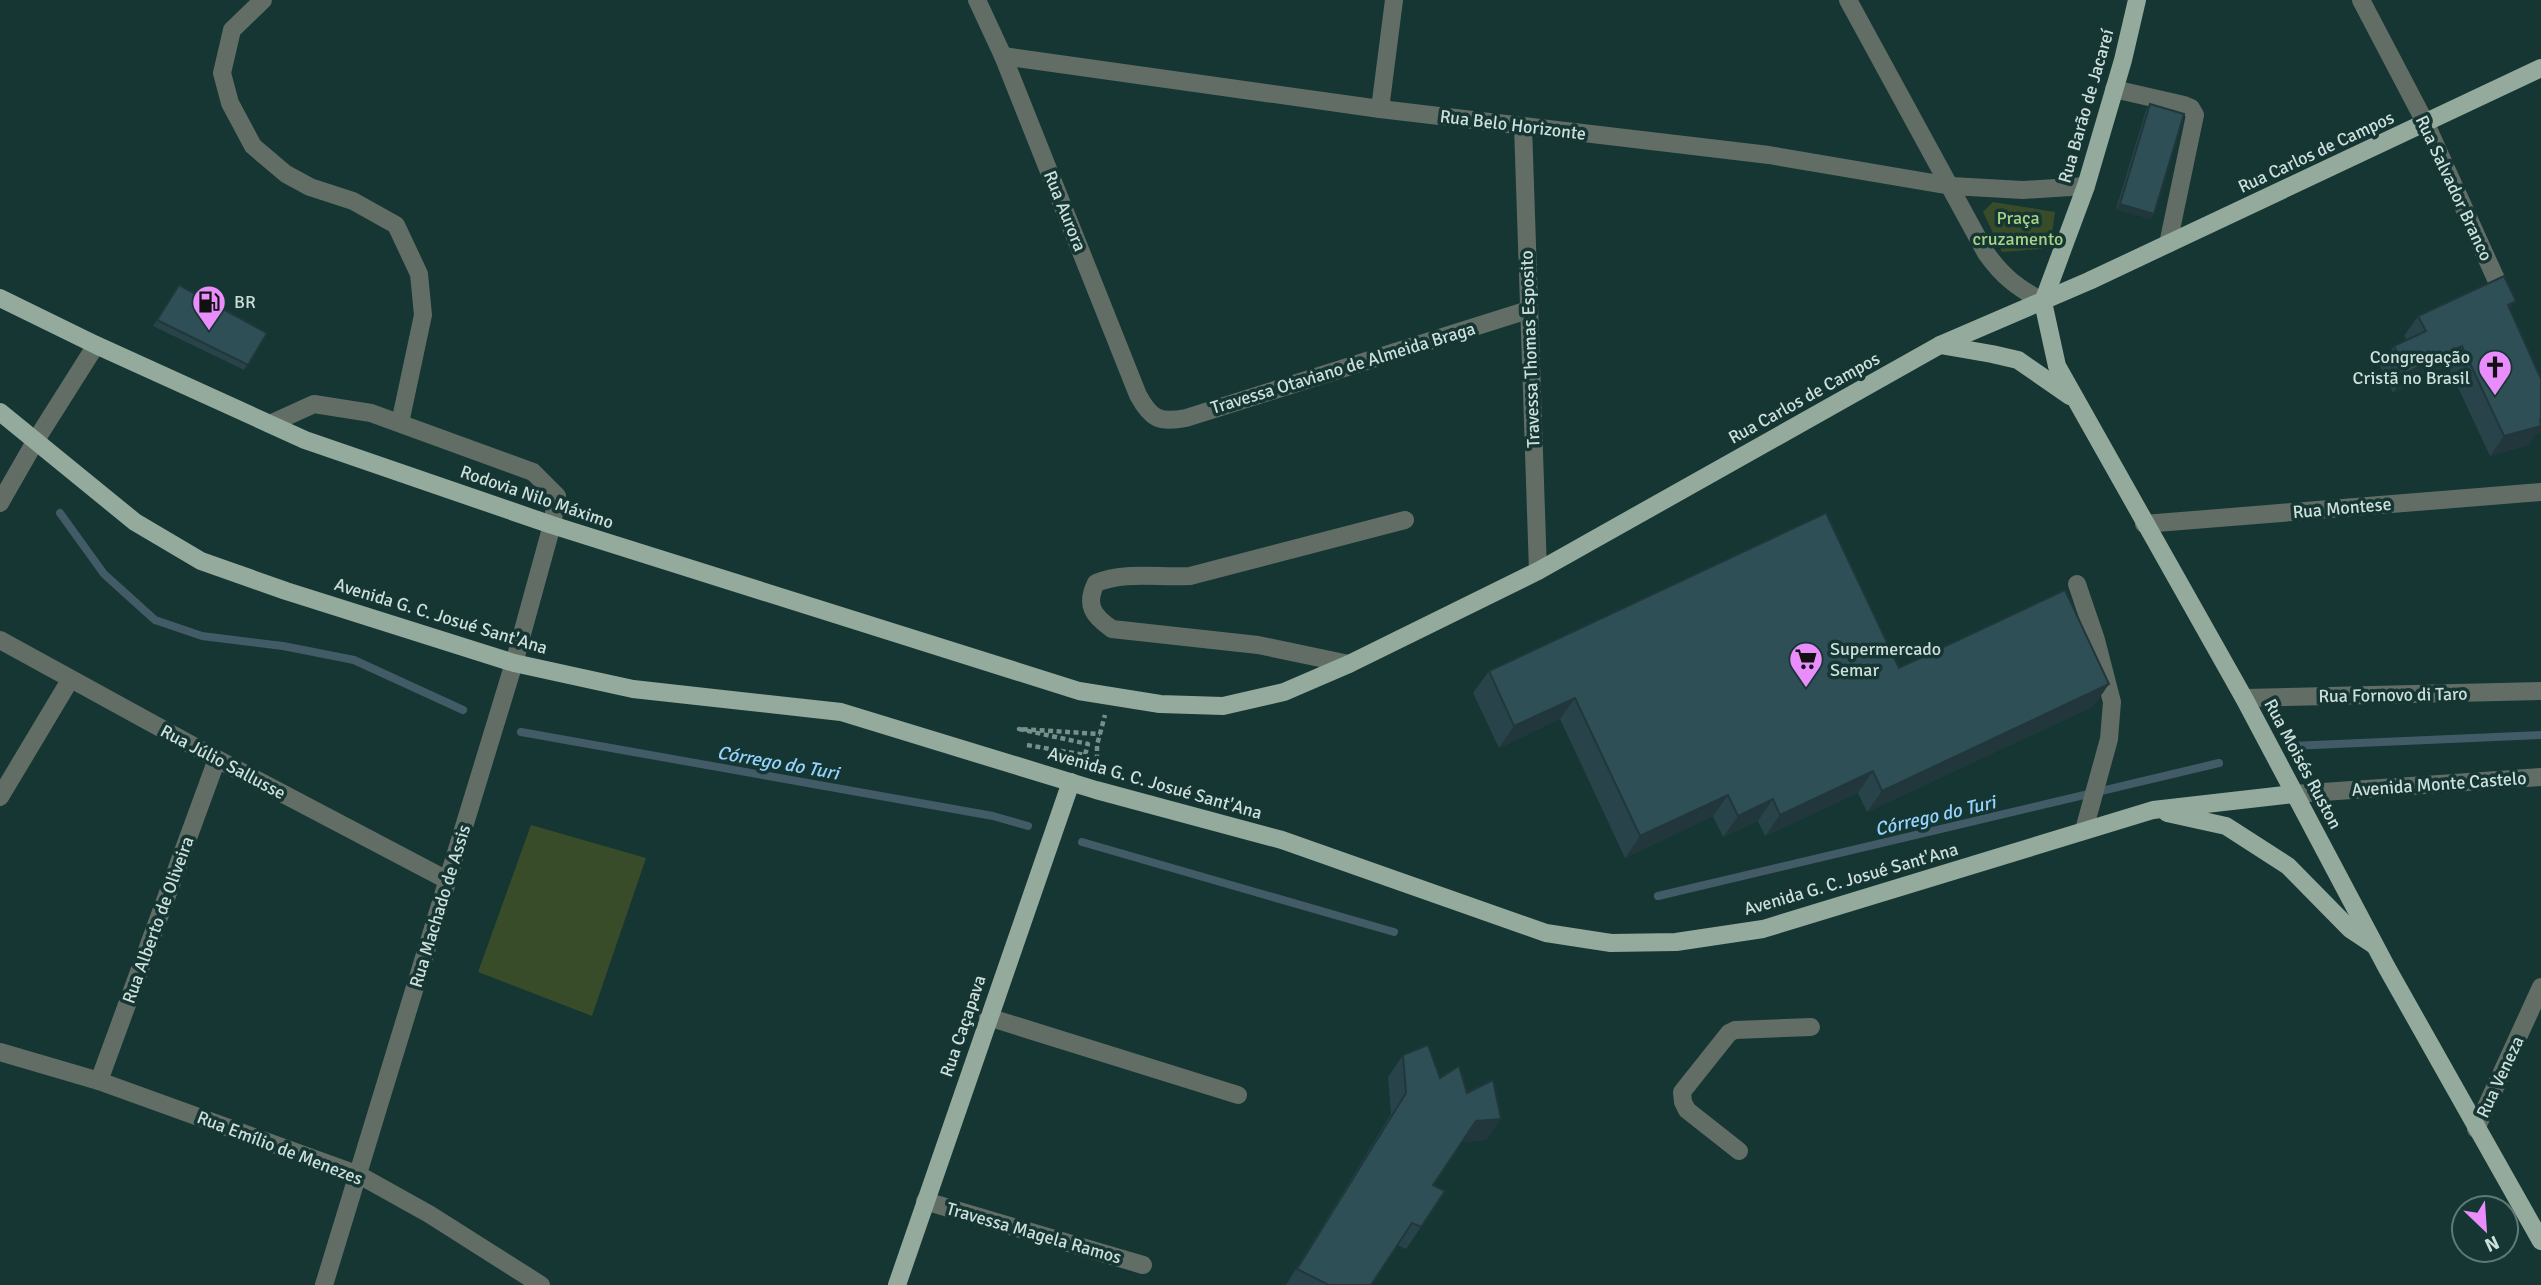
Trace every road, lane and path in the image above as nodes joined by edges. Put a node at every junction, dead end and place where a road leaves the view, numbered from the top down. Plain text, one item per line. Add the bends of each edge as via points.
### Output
1 (263, 0) edge
2 (977, 0) edge
3 (1394, 0) edge
4 (1848, 0) edge
5 (2137, 0) edge
6 (2361, 0) edge
7 (1003, 56) junction
8 (2541, 68) edge
9 (2114, 89) junction
10 (1380, 109) junction
11 (2426, 124) junction
12 (1523, 126) junction
13 (1951, 186) junction
14 (2086, 186) junction
15 (2168, 244) junction
16 (0, 298) edge
17 (2043, 302) junction
18 (1528, 310) junction
19 (2514, 319) edge
20 (96, 345) junction
21 (1940, 345) junction
22 (2076, 400) junction
23 (0, 412) edge
24 (1156, 418) joint
25 (400, 423) junction
26 (270, 424) junction
27 (36, 440) junction
28 (2541, 492) edge
29 (0, 503) edge
30 (1405, 520) dead end
31 (2144, 524) junction
32 (552, 525) junction
33 (1538, 571) junction
34 (2077, 584) dead end
35 (0, 640) edge
36 (514, 663) junction
37 (1349, 664) junction
38 (70, 680) junction
39 (1079, 691) joint
40 (2541, 691) edge
41 (1110, 698) junction
42 (2244, 698) junction
43 (1100, 734) junction
44 (1019, 743) dead end
45 (217, 759) junction
46 (1098, 774) dead end
47 (2541, 777) edge
48 (1071, 782) junction
49 (2294, 794) junction
50 (0, 797) edge
51 (2153, 810) junction
52 (2084, 830) junction
53 (447, 880) junction
54 (2377, 947) junction
55 (2541, 987) edge
56 (988, 1017) junction
57 (1811, 1027) dead end
58 (0, 1052) edge
59 (99, 1081) junction
60 (1238, 1095) dead end
61 (2476, 1129) junction
62 (1739, 1151) dead end
63 (359, 1175) junction
64 (926, 1201) junction
65 (2541, 1241) edge
66 (1143, 1265) dead end
67 (324, 1285) edge
68 (541, 1285) edge
69 (897, 1285) edge

1 - 25 street via 232,30 222,73 230,103 253,146 286,174 353,201 396,225 419,274 423,315
2 - 7 street, Rua Aurora
3 - 10 street
4 - 13 street
5 - 9 main road, Rua Barão de Jacareí
6 - 11 street, Rua Salvador Branco
7 - 10 street, Rua Belo Horizonte
7 - 24 street, Rua Aurora via 1138,395
8 - 11 main road, Rua Carlos de Campos
9 - 14 main road, Rua Barão de Jacareí
9 - 15 street via 2184,105 2195,114
10 - 12 street, Rua Belo Horizonte
11 - 15 main road, Rua Carlos de Campos
11 - 19 street, Rua Salvador Branco
12 - 13 street, Rua Belo Horizonte via 1769,155
12 - 18 street, Travessa Thomas Esposito
13 - 14 street, Rua Belo Horizonte via 2023,190
13 - 17 street via 2000,273
14 - 17 main road, Rua Barão de Jacareí
15 - 17 main road, Rua Carlos de Campos
16 - 20 main road, Rodovia Nilo Máximo
17 - 21 main road, Rua Carlos de Campos
17 - 22 main road, Rua Moisés Ruston via 2057,366
18 - 24 street, Travessa Otaviano de Almeida Braga via 1186,418
18 - 33 street, Travessa Thomas Esposito
20 - 26 main road, Rodovia Nilo Máximo
20 - 27 street
21 - 22 main road via 2018,360
21 - 33 main road, Rua Carlos de Campos
22 - 31 main road, Rua Moisés Ruston
23 - 27 main road, Avenida G. C. Josué Sant'Ana
25 - 26 street via 371,413 314,404
25 - 32 street, Rua Machado de Assis via 533,472 557,496
26 - 32 main road, Rodovia Nilo Máximo
27 - 29 street
27 - 36 main road, Avenida G. C. Josué Sant'Ana via 135,522 201,561
28 - 31 street, Rua Montese
30 - 37 street via 1190,576 1113,576 1096,583 1091,594 1091,606 1100,621 1112,629 1258,645
31 - 42 main road, Rua Moisés Ruston
32 - 36 street, Rua Machado de Assis
32 - 39 main road, Rodovia Nilo Máximo
33 - 37 main road, Rua Carlos de Campos
34 - 52 street via 2112,702 2109,739
35 - 38 street, Rua Júlio Sallusse
36 - 48 main road, Avenida G. C. Josué Sant'Ana via 633,689 841,712
36 - 53 street, Rua Machado de Assis
37 - 41 main road, Rua Carlos de Campos via 1284,692 1223,706
38 - 45 street, Rua Júlio Sallusse
38 - 50 street
39 - 41 main road, Rua Carlos de Campos
40 - 42 street, Rua Fornovo di Taro
41 - 43 path
42 - 49 main road, Rua Moisés Ruston
43 - 44 path via 1019,729 1087,744 1086,755
43 - 46 path
45 - 53 street, Rua Júlio Sallusse
45 - 59 street, Rua Alberto de Oliveira
47 - 49 street, Avenida Monte Castelo
48 - 52 main road, Avenida G. C. Josué Sant'Ana via 1282,840 1546,933 1611,943 1676,942 1763,929
48 - 56 main road, Rua Caçapava
49 - 51 main road, Avenida G. C. Josué Sant'Ana
49 - 54 main road, Rua Moisés Ruston
51 - 52 main road, Avenida G. C. Josué Sant'Ana
51 - 54 main road via 2226,826 2288,866 2350,929
53 - 63 street, Rua Machado de Assis
54 - 61 main road, Rua Moisés Ruston
55 - 61 street, Rua Veneza
56 - 60 street
56 - 64 main road, Rua Caçapava
57 - 62 street via 1729,1032 1682,1092 1687,1110
58 - 59 street, Rua Emílio de Menezes
59 - 63 street, Rua Emílio de Menezes
61 - 65 main road, Rua Moisés Ruston
63 - 67 street, Rua Machado de Assis
63 - 68 street, Rua Emílio de Menezes
64 - 66 street, Travessa Magela Ramos
64 - 69 main road, Rua Caçapava

